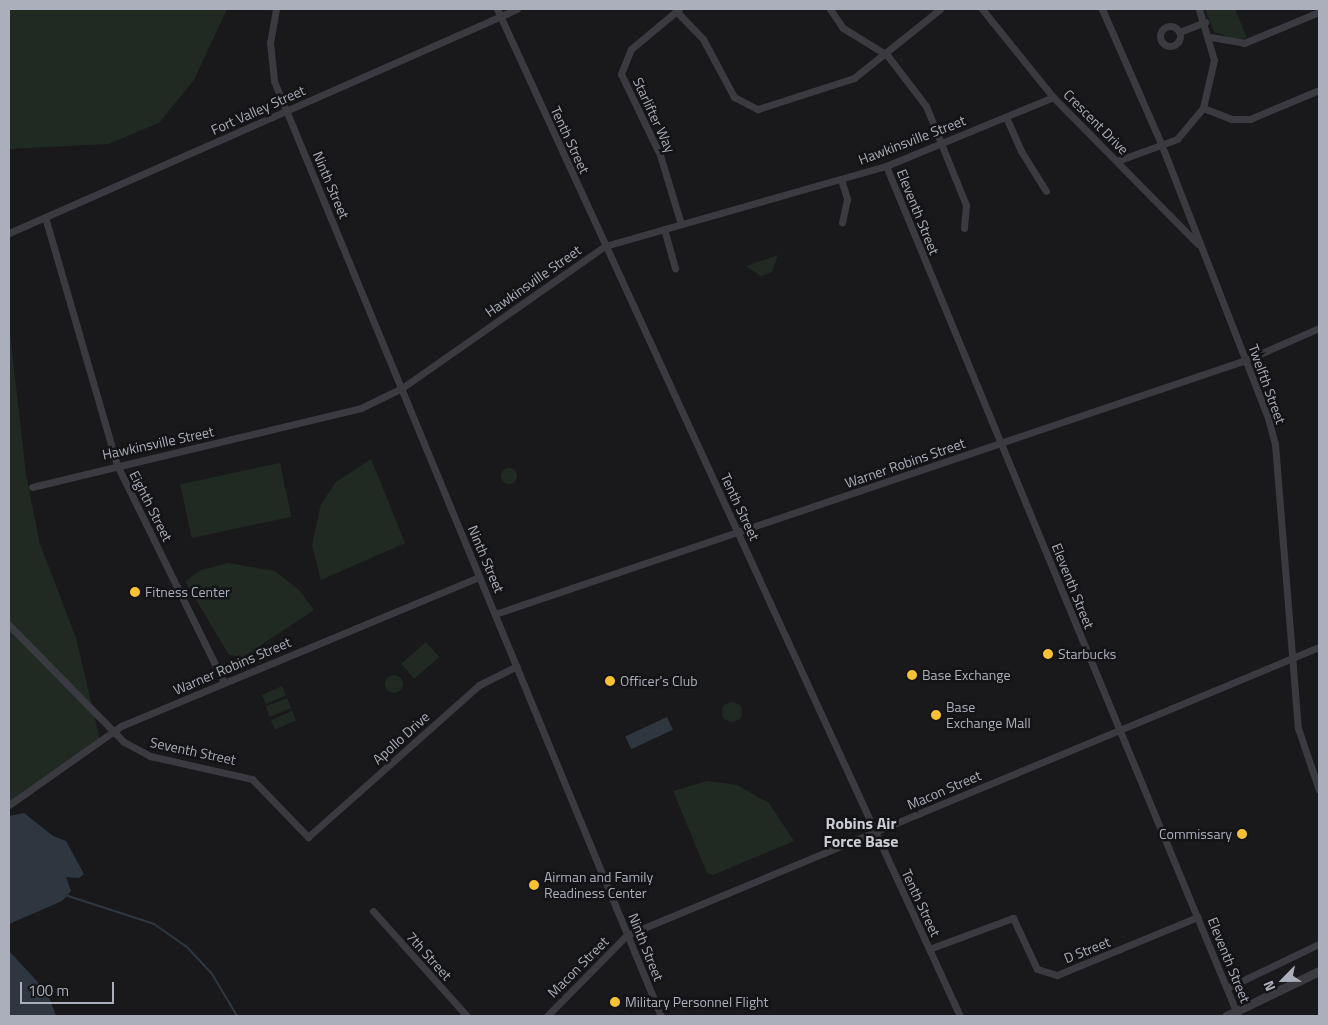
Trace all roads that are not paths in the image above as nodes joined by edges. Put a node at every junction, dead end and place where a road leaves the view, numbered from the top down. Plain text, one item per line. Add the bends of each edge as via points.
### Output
1 (276, 9) edge
2 (497, 9) edge
3 (517, 9) edge
4 (830, 9) edge
5 (940, 9) edge
6 (982, 9) edge
7 (1102, 9) edge
8 (1199, 9) edge
9 (678, 11) edge
10 (1319, 12) edge
11 (499, 17) junction
12 (1205, 22) junction
13 (1182, 31) dead end
14 (1211, 37) junction
15 (887, 55) junction
16 (1319, 90) edge
17 (1053, 98) junction
18 (1203, 108) junction
19 (287, 111) junction
20 (1006, 117) junction
21 (942, 143) junction
22 (1162, 146) junction
23 (1117, 161) junction
24 (886, 166) junction
25 (841, 179) junction
26 (1046, 191) dead end
27 (45, 216) junction
28 (842, 222) dead end
29 (681, 224) junction
30 (964, 228) dead end
31 (664, 229) junction
32 (9, 233) edge
33 (605, 246) junction
34 (1200, 246) junction
35 (676, 268) dead end
36 (1319, 328) edge
37 (1246, 360) junction
38 (402, 388) junction
39 (1001, 443) junction
40 (117, 464) junction
41 (32, 488) dead end
42 (738, 532) junction
43 (479, 577) junction
44 (495, 614) junction
45 (9, 624) edge
46 (1319, 647) edge
47 (1291, 659) junction
48 (517, 666) junction
49 (224, 682) junction
50 (1119, 730) junction
51 (112, 732) junction
52 (1319, 790) edge
53 (9, 805) edge
54 (875, 832) junction
55 (308, 837) joint
56 (373, 911) dead end
57 (1198, 917) junction
58 (627, 935) junction
59 (1319, 944) edge
60 (929, 949) junction
61 (1319, 971) edge
62 (1227, 988) junction
63 (1237, 1014) edge
64 (467, 1016) edge
65 (547, 1016) edge
66 (661, 1016) edge
67 (960, 1016) edge
68 (1226, 1016) edge

1 - 19 street via 270,69
2 - 11 street, Tenth Street
3 - 11 street, Fort Valley Street
4 - 15 street via 843,28
5 - 15 street
6 - 17 street, Crescent Drive
7 - 22 street, Twelfth Street
8 - 12 street
9 - 15 street via 703,40 734,98 750,107 772,107 844,82
9 - 29 street, Starlifter Way via 631,49 622,74 660,155
10 - 14 street via 1244,43
11 - 19 street, Fort Valley Street
11 - 33 street, Tenth Street
12 - 13 street
12 - 14 street
14 - 18 street via 1214,70
15 - 21 street via 914,87
16 - 18 street via 1250,119 1232,119
17 - 20 street, Hawkinsville Street
17 - 23 street, Crescent Drive
18 - 22 street via 1184,133
19 - 27 street, Fort Valley Street
19 - 38 street, Ninth Street
20 - 21 street, Hawkinsville Street
20 - 26 street via 1021,151
21 - 24 street, Hawkinsville Street
21 - 30 street via 966,204
22 - 23 street
22 - 34 street, Twelfth Street
23 - 34 street, Crescent Drive
24 - 25 street, Hawkinsville Street
24 - 39 street, Eleventh Street
25 - 28 street via 847,199
25 - 29 street, Hawkinsville Street
27 - 32 street, Fort Valley Street
27 - 40 street, Eighth Street
29 - 31 street, Hawkinsville Street
31 - 33 street, Hawkinsville Street
31 - 35 street
33 - 38 street, Hawkinsville Street
33 - 42 street, Tenth Street
34 - 37 street, Twelfth Street
36 - 37 street, Warner Robins Street
37 - 39 street, Warner Robins Street
37 - 47 street, Twelfth Street via 1275,444
38 - 40 street, Hawkinsville Street via 343,414
38 - 43 street, Ninth Street
39 - 42 street, Warner Robins Street
39 - 50 street, Eleventh Street
40 - 41 street, Hawkinsville Street
40 - 49 street, Eighth Street
42 - 44 street, Warner Robins Street
42 - 54 street, Tenth Street
43 - 44 street, Ninth Street
43 - 49 street, Warner Robins Street
44 - 48 street, Ninth Street
45 - 51 street, Seventh Street
46 - 47 street, Macon Street
47 - 50 street, Macon Street
47 - 52 street, Twelfth Street via 1300,741
48 - 55 street, Apollo Drive via 479,685
48 - 58 street, Ninth Street
49 - 51 street, Warner Robins Street
50 - 54 street, Macon Street
50 - 57 street, Eleventh Street
51 - 53 street, Warner Robins Street
51 - 55 street, Seventh Street via 150,756 252,779
54 - 58 street, Macon Street
54 - 60 street, Tenth Street
56 - 64 street, 7th Street
57 - 60 street, D Street via 1057,975 1037,969 1013,918
57 - 62 street, Eleventh Street
58 - 65 street, Macon Street
58 - 66 street, Ninth Street
59 - 62 street
60 - 67 street, Tenth Street
61 - 63 street
62 - 63 street, Eleventh Street
63 - 68 street

